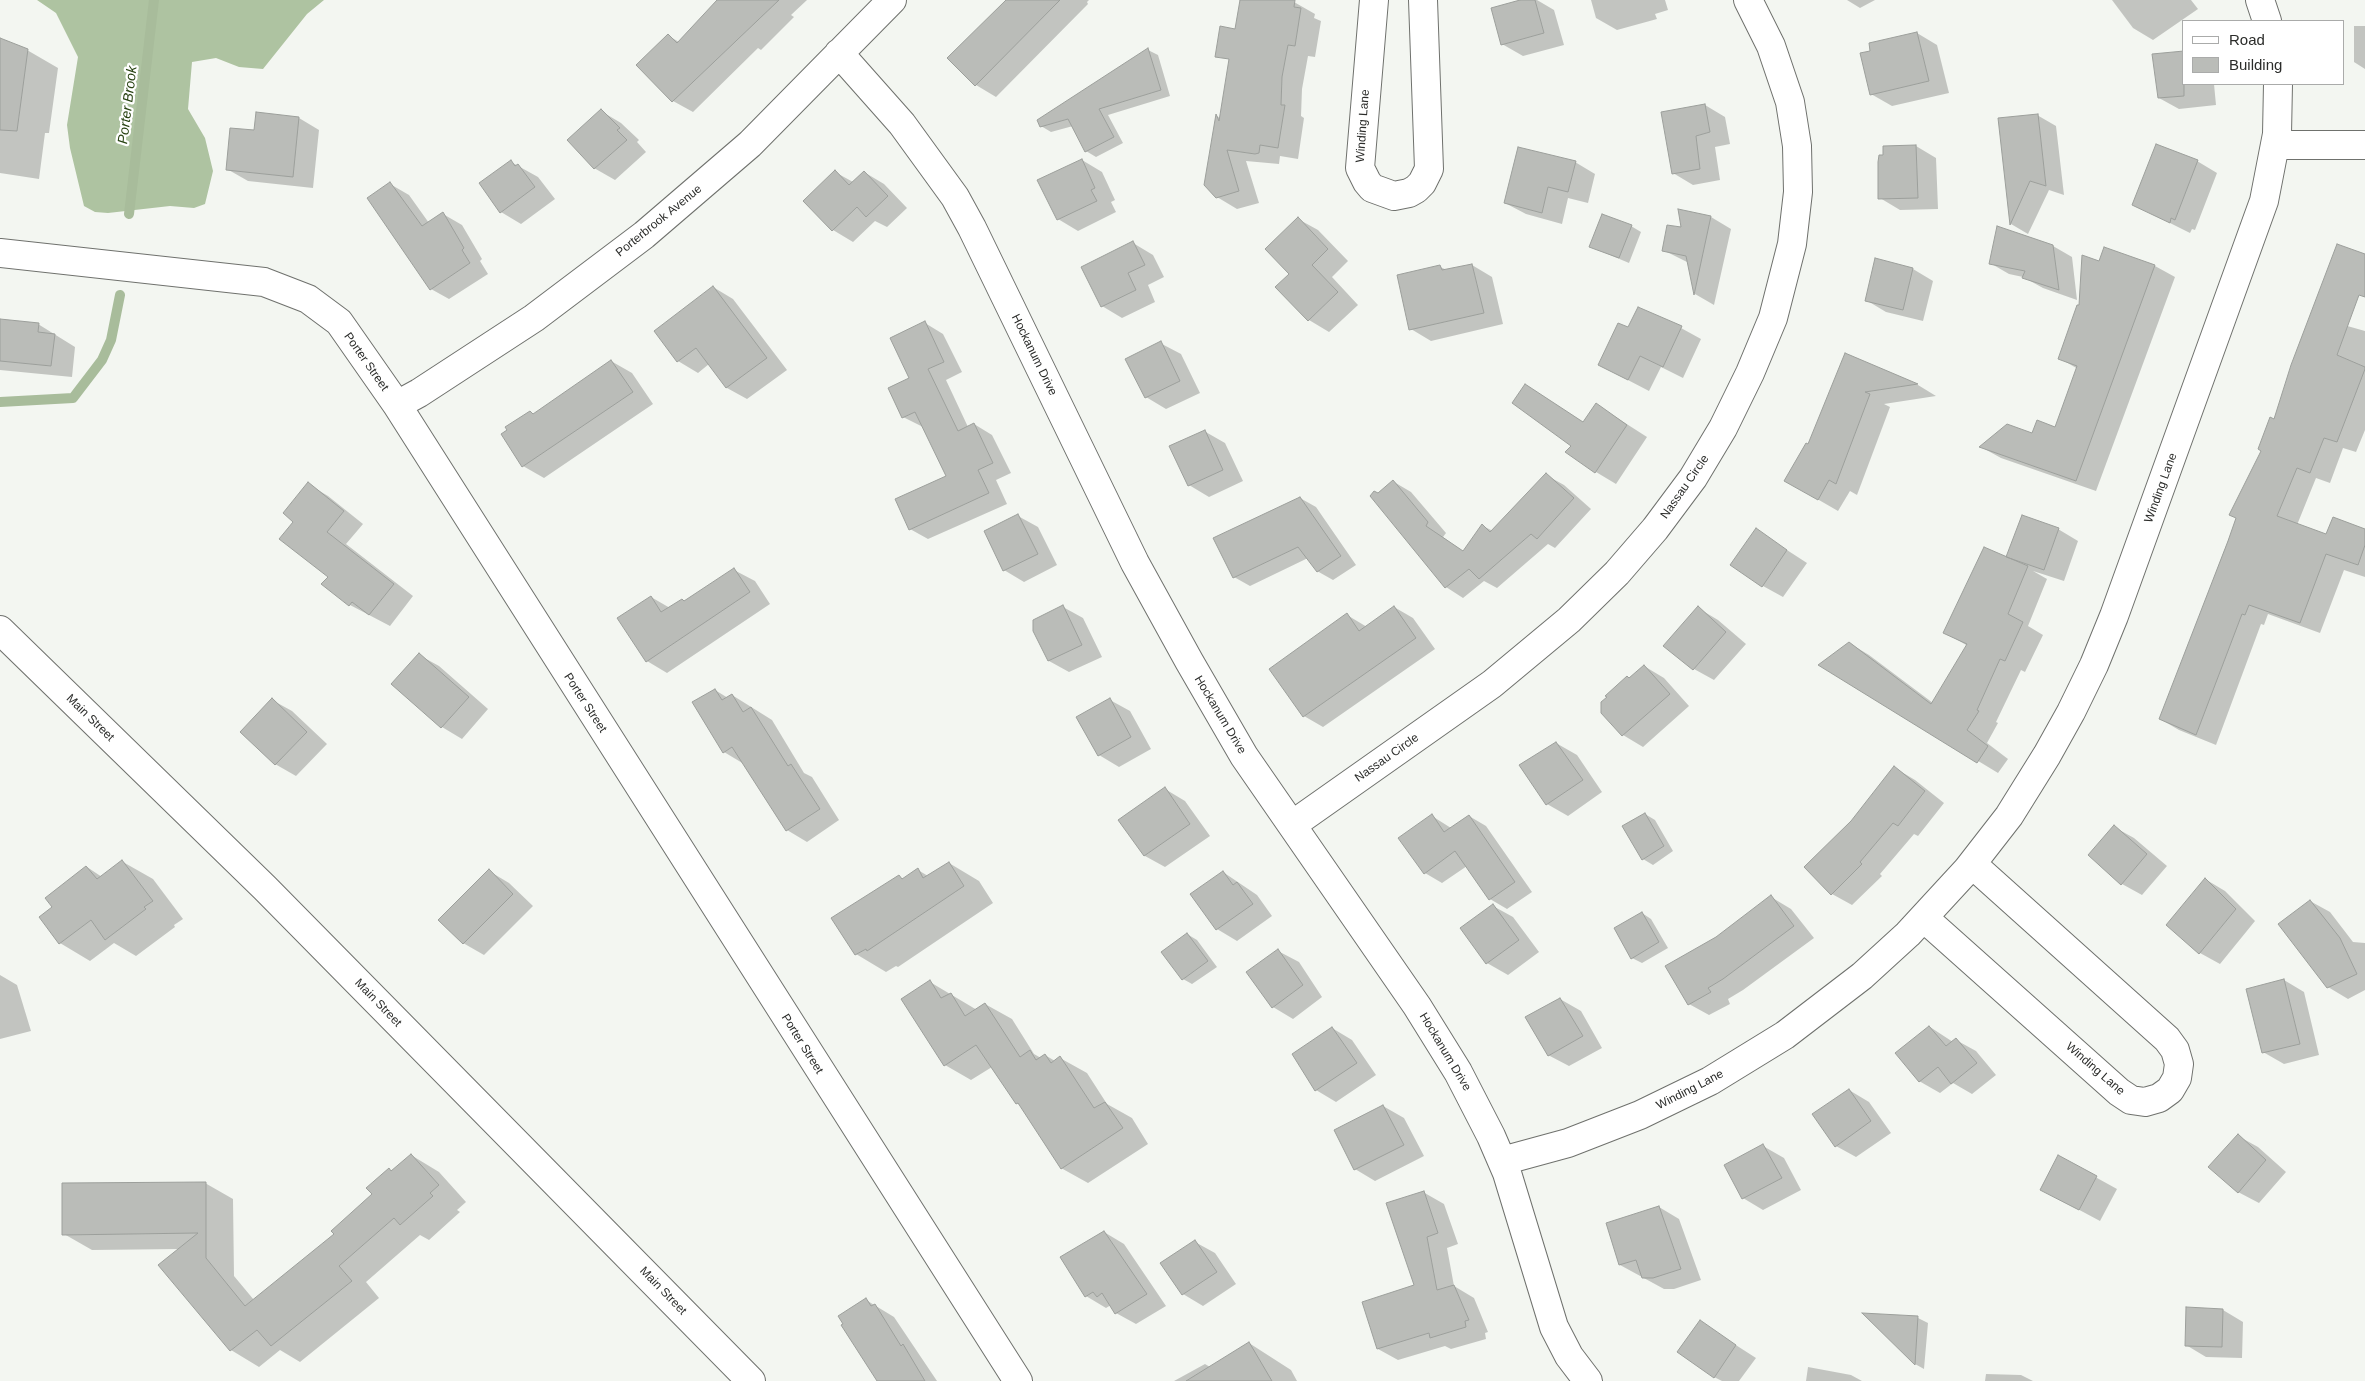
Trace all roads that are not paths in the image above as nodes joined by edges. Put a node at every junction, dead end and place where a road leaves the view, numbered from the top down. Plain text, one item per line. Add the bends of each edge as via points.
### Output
1 (892, 0) edge
2 (1374, 0) edge
3 (1423, 0) edge
4 (1748, 0) edge
5 (2260, 0) edge
6 (2267, 20) edge
7 (840, 53) junction
8 (2278, 85) edge
9 (2275, 145) junction
10 (2365, 145) edge
11 (0, 253) edge
12 (396, 405) junction
13 (0, 630) edge
14 (1292, 825) junction
15 (1972, 864) junction
16 (1924, 918) junction
17 (1502, 1161) junction
18 (751, 1381) edge
19 (1018, 1381) edge
20 (1588, 1381) edge

1 - 7 street, Porterbrook Avenue
2 - 3 street, Winding Lane via 1360,168 1372,188 1394,196 1410,193 1422,183 1429,170
4 - 14 street, Nassau Circle via 1771,46 1790,102 1797,146 1798,192 1790,252 1773,318 1723,428 1693,478 1650,536 1569,620 1486,688
5 - 6 street
7 - 12 street, Porterbrook Avenue via 750,144 644,235 534,318
7 - 14 street, Hockanum Drive via 917,142 959,205 1146,584 1244,756
8 - 9 street, Winding Lane
9 - 10 street
9 - 15 street, Winding Lane via 2254,235 2104,641 2048,755 2009,816
11 - 12 street, Porter Street via 239,278 292,291 339,322
12 - 19 street, Porter Street
13 - 18 street, Main Street via 265,888
14 - 17 street, Hockanum Drive via 1439,1040 1481,1114
15 - 16 street, Winding Lane
15 - 16 street, Winding Lane via 2167,1039 2176,1050 2179,1064 2177,1078 2170,1090 2145,1102 2131,1100 2119,1092
16 - 17 street, Winding Lane via 1867,972 1816,1013 1717,1077 1615,1126
17 - 20 street, Hockanum Drive via 1551,1320 1569,1356

